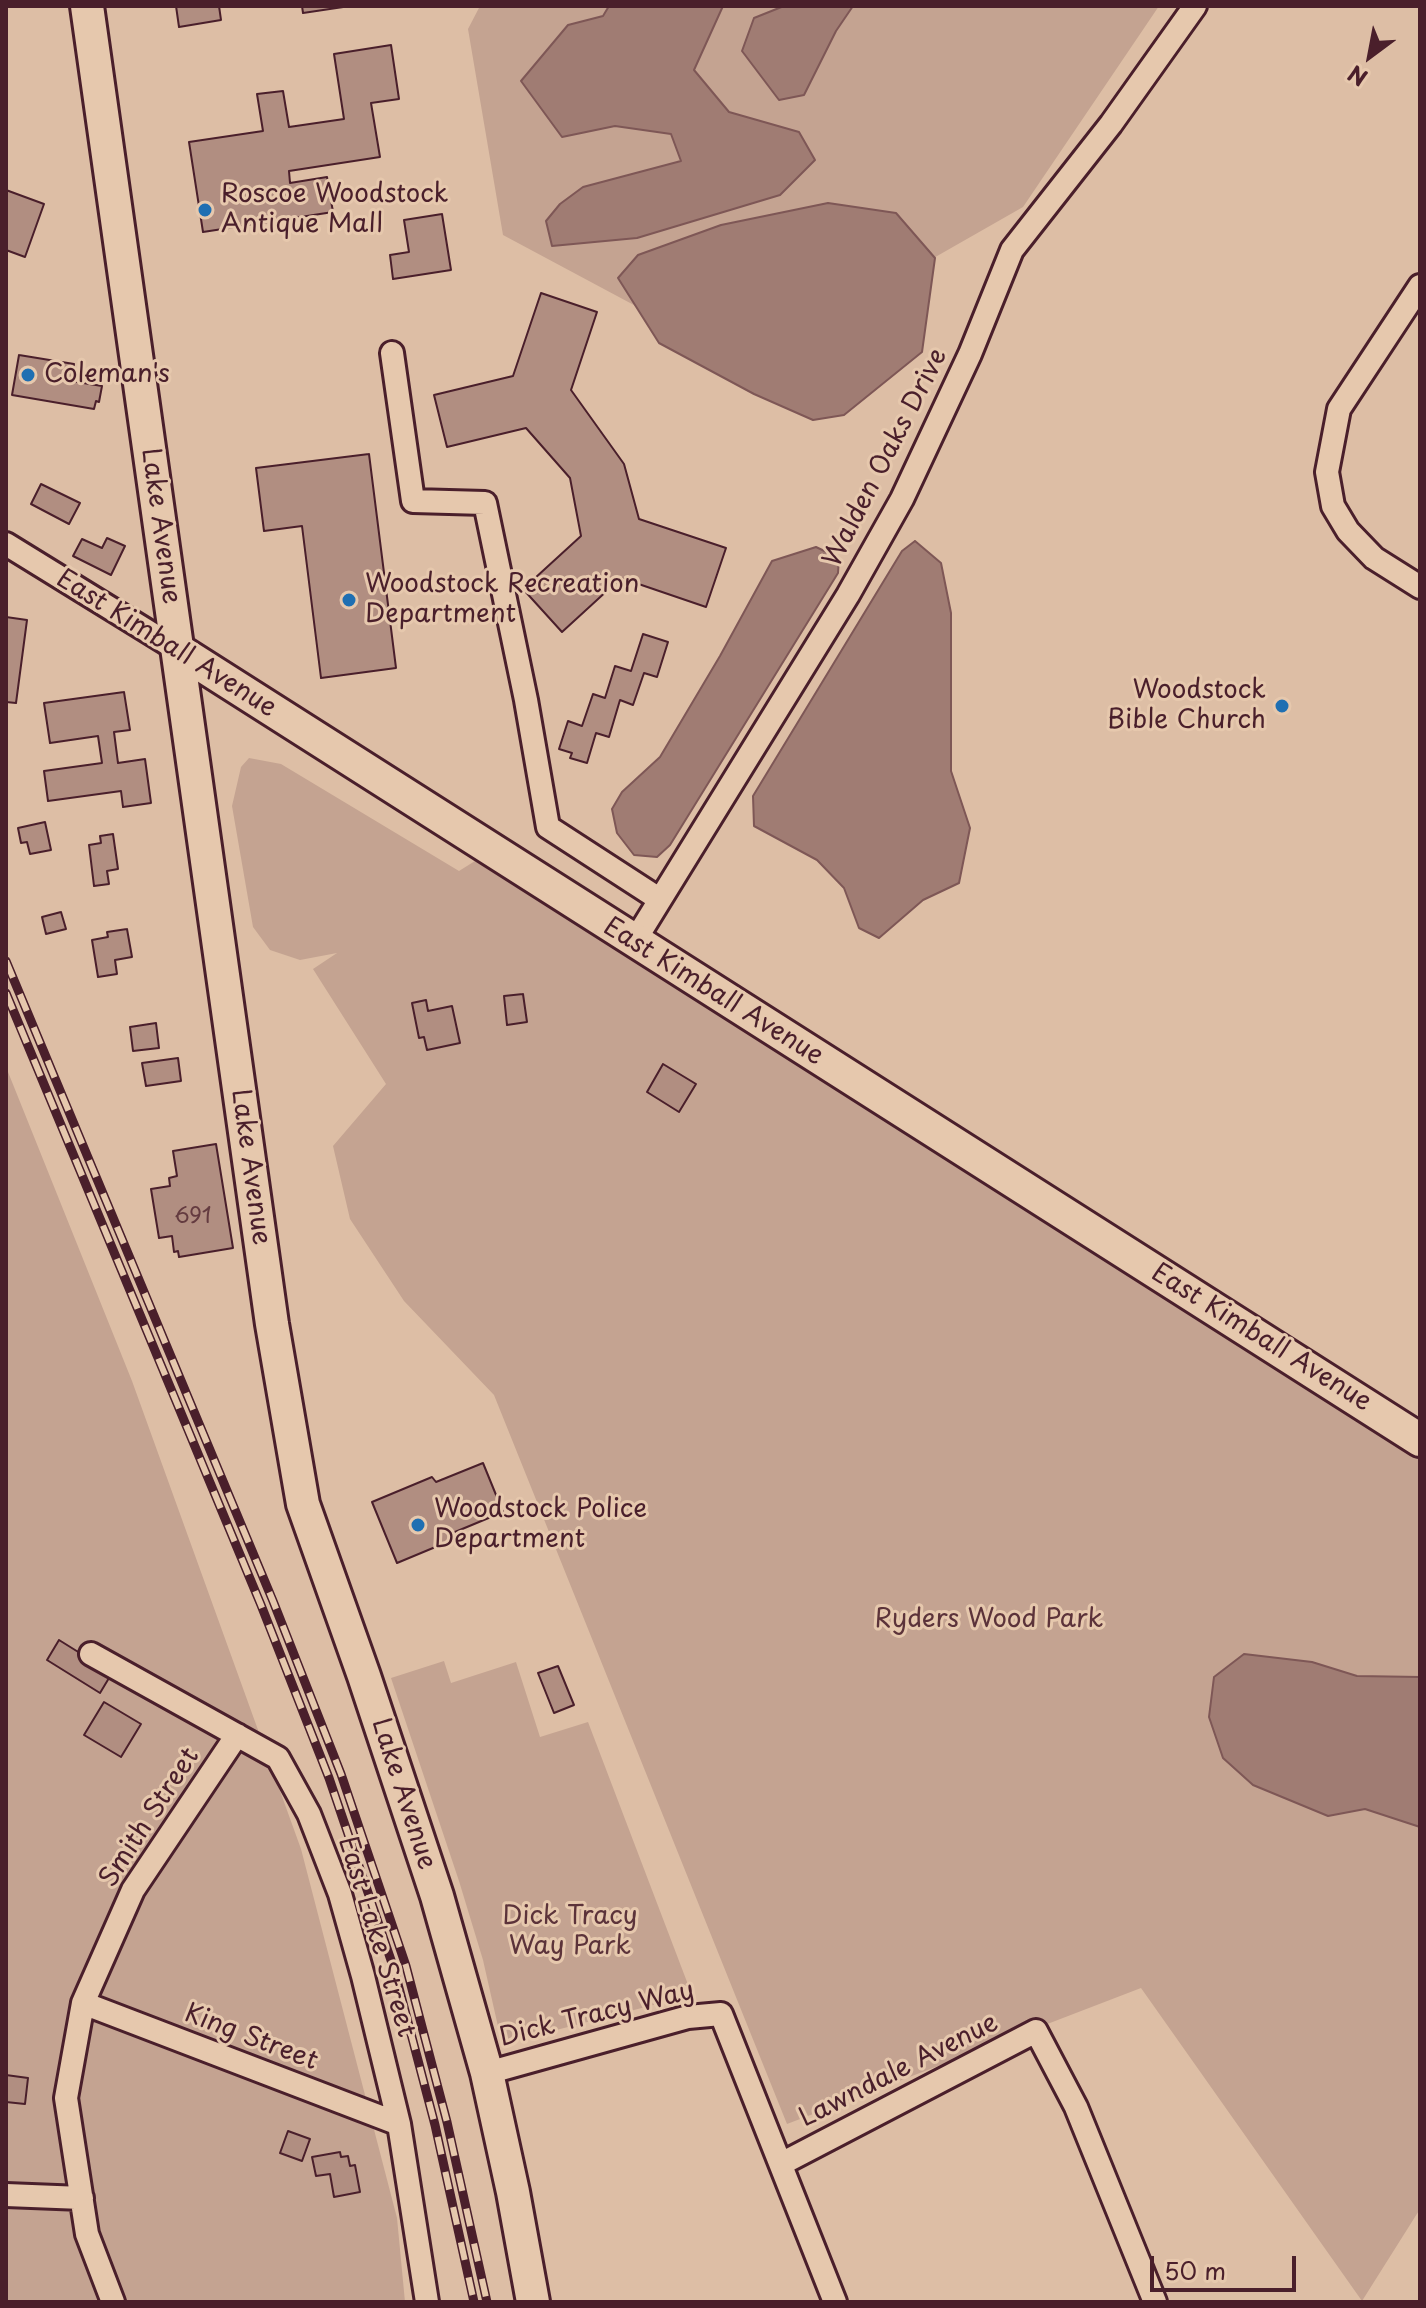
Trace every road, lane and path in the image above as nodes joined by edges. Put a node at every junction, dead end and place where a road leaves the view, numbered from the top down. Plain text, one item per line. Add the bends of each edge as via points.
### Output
1 (87, 6) edge
2 (1195, 6) edge
3 (1420, 286) edge
4 (392, 353) dead end
5 (6, 544) edge
6 (1420, 587) edge
7 (178, 650) junction
8 (659, 899) junction
9 (634, 942) junction
10 (1420, 1440) edge
11 (91, 1654) dead end
12 (237, 1735) junction
13 (83, 2003) junction
14 (487, 2073) junction
15 (399, 2124) junction
16 (781, 2164) junction
17 (6, 2195) edge
18 (82, 2198) junction
19 (113, 2302) edge
20 (427, 2302) edge
21 (533, 2302) edge
22 (835, 2302) edge
23 (1155, 2302) edge

1 - 7 street, Lake Avenue
2 - 8 street, Walden Oaks Drive via 1012,250 902,499
3 - 6 street via 1339,409 1327,472 1333,506 1348,531 1374,558
4 - 8 street via 413,501 485,503 548,827
5 - 7 street, East Kimball Avenue
7 - 9 street, East Kimball Avenue
7 - 14 street, Lake Avenue via 272,1324 303,1504 437,1896
8 - 9 street, Walden Oaks Drive
9 - 10 street, East Kimball Avenue
11 - 12 street, East Lake Street
12 - 13 street, Smith Street via 133,1890
12 - 15 street, East Lake Street via 278,1758 309,1814 340,1894
13 - 15 street, King Street
13 - 18 street, Smith Street via 66,2098
14 - 16 street, Dick Tracy Way via 688,2017 721,2014
14 - 21 street, Lake Avenue
15 - 20 street, East Lake Street
16 - 22 street
16 - 23 street, Lawndale Avenue via 1036,2031 1076,2107
17 - 18 street
18 - 19 street, Smith Street via 87,2234

